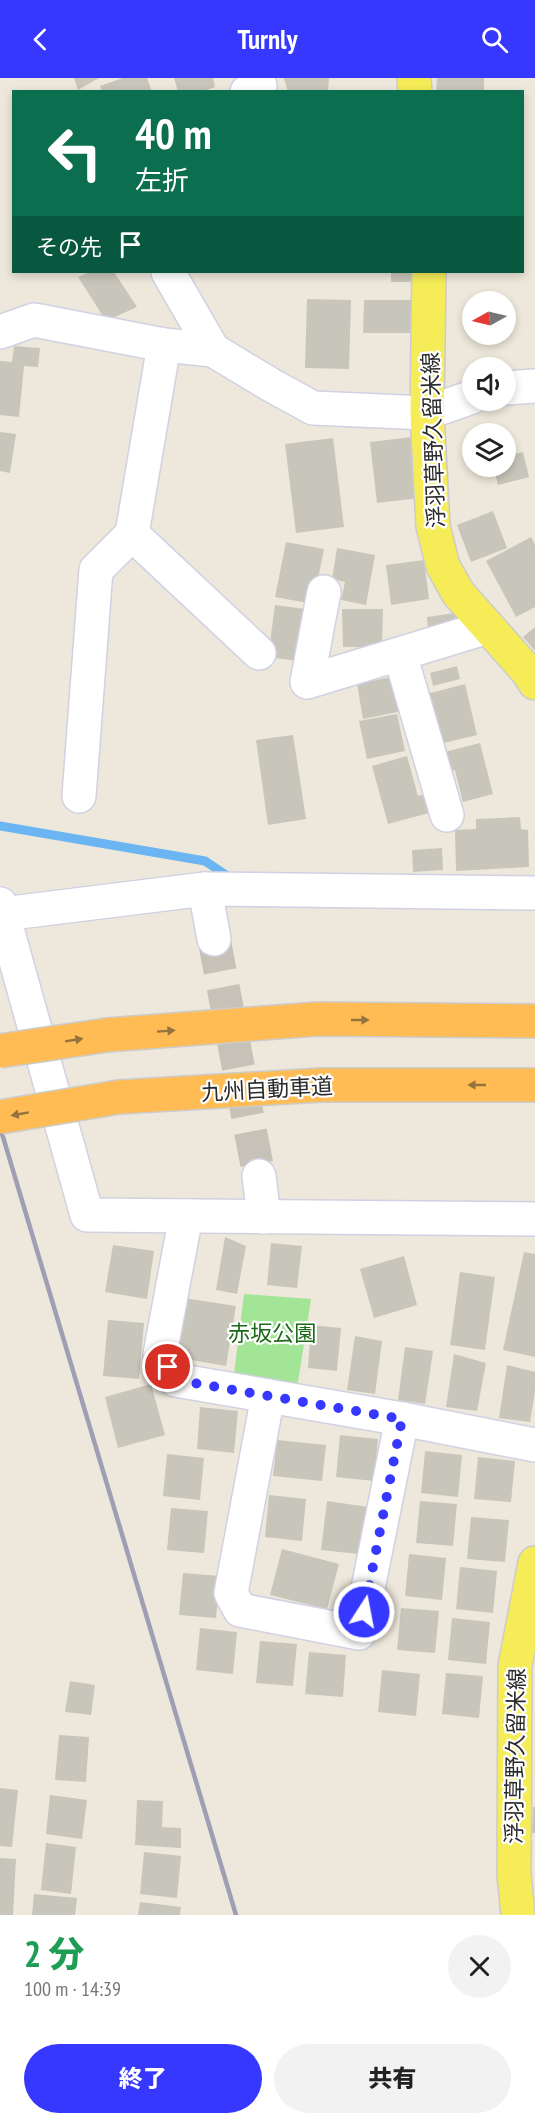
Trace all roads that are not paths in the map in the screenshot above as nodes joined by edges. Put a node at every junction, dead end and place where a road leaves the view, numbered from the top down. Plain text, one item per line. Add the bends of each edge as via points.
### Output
1 (256, 78) edge
2 (251, 90) edge
3 (169, 273) edge
4 (429, 273) edge
5 (0, 332) edge
6 (164, 345) junction
7 (213, 350) junction
8 (535, 386) edge
9 (516, 387) edge
10 (462, 401) edge
11 (427, 413) junction
12 (132, 534) junction
13 (324, 592) dead end
14 (488, 627) junction
15 (259, 653) dead end
16 (400, 654) junction
17 (535, 683) edge
18 (79, 796) dead end
19 (447, 815) dead end
20 (205, 889) junction
21 (535, 893) edge
22 (2, 909) edge
23 (214, 939) tunnel mouth
24 (535, 1021) edge
25 (0, 1051) edge
26 (535, 1085) edge
27 (0, 1117) edge
28 (259, 1176) tunnel mouth
29 (186, 1216) junction
30 (264, 1217) junction
31 (535, 1219) edge
32 (268, 1396) junction
33 (402, 1419) junction
34 (535, 1445) edge
35 (535, 1563) edge
36 (518, 1915) edge

1 - 2 street via 260,86
3 - 7 street
4 - 11 main road, 浮羽草野久留米線
5 - 6 street via 34,321
6 - 7 street
6 - 12 street
7 - 11 street via 313,408
8 - 9 street
10 - 11 street
11 - 14 main road, 浮羽草野久留米線 via 434,526 443,566 458,593
12 - 15 street
12 - 18 street via 96,570
13 - 16 street via 307,682
14 - 16 street
14 - 17 main road, 浮羽草野久留米線
16 - 19 street
20 - 21 street
20 - 22 street
20 - 23 street
22 - 29 street via 87,1215
25 -> 24 highway, bridge via 107,1035 316,1019
26 -> 27 highway, 九州自動車道, bridge via 321,1085 119,1097
28 - 30 street
29 - 30 street
29 - 32 street via 160,1353 176,1380
30 - 31 street
32 - 33 street
32 - 33 street via 231,1593 240,1610 359,1633
33 - 34 street
35 - 36 main road, 浮羽草野久留米線 via 515,1666 514,1874

